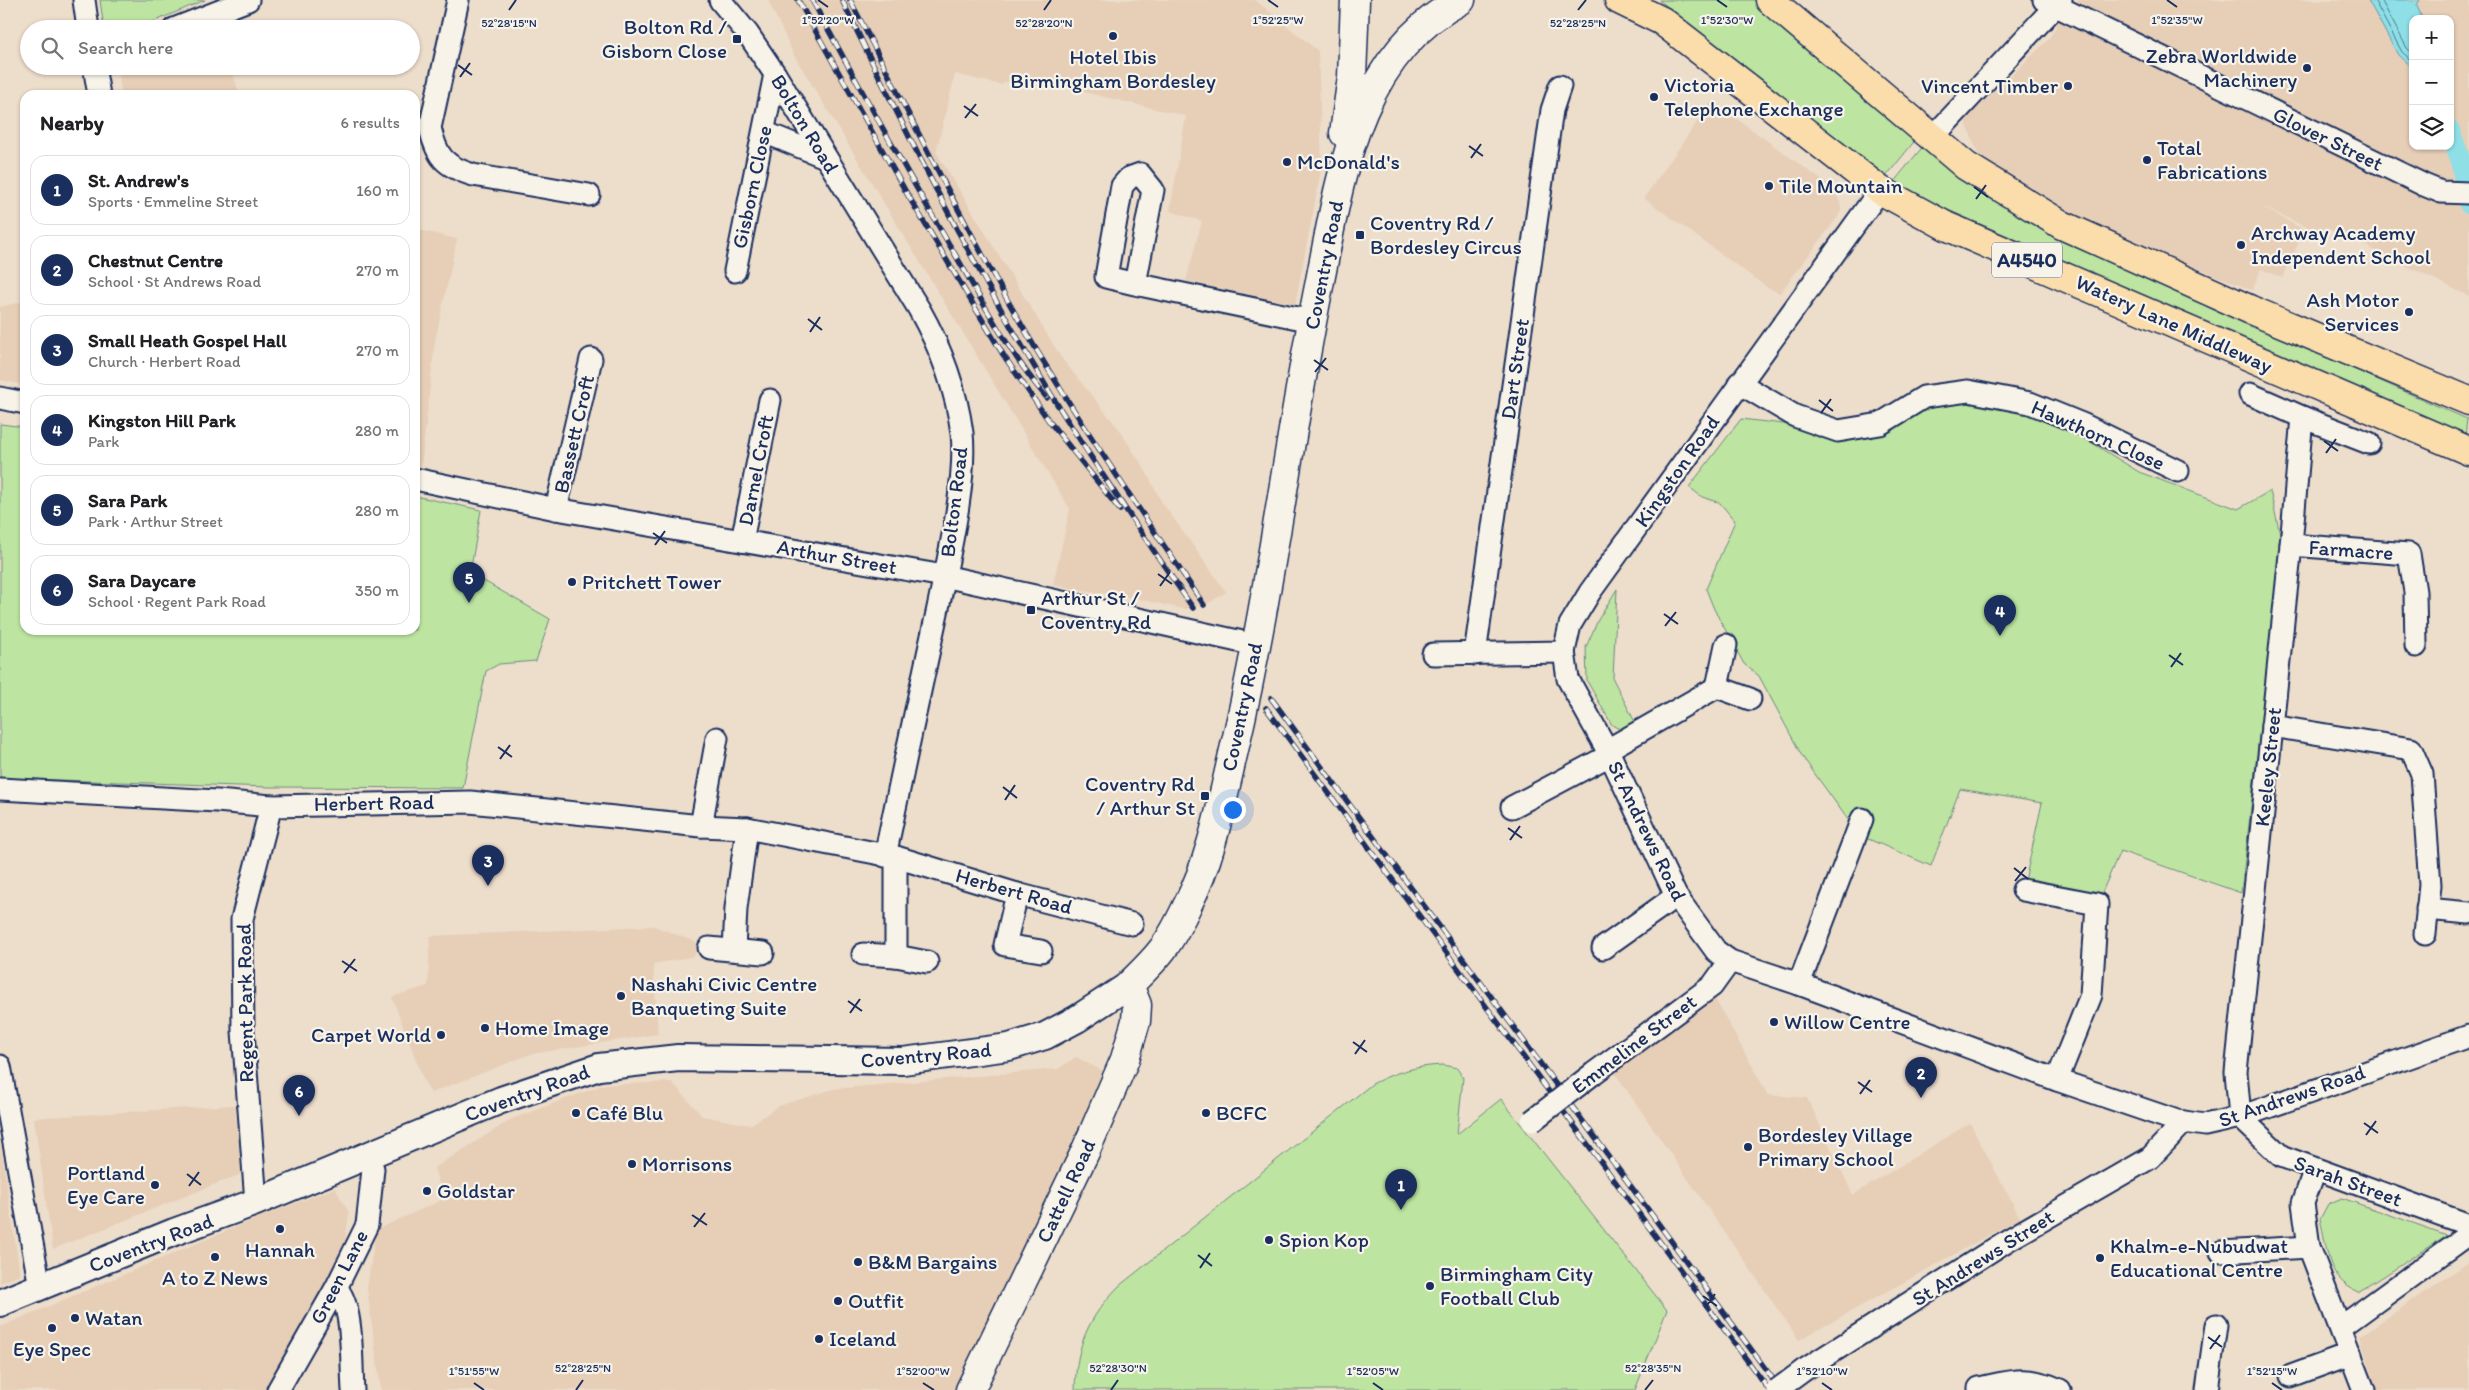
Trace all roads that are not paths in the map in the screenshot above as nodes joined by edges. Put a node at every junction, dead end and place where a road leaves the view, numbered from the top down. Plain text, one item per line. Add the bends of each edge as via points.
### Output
1 (84, 0) edge
2 (248, 0) edge
3 (458, 0) edge
4 (720, 0) edge
5 (1355, 0) edge
6 (1461, 0) edge
7 (1619, 0) edge
8 (1770, 0) edge
9 (2053, 2) edge
10 (87, 20) edge
11 (197, 20) edge
12 (775, 74) junction
13 (96, 75) edge
14 (1560, 86) dead end
15 (98, 90) edge
16 (764, 132) junction
17 (1932, 138) junction
18 (824, 157) junction
19 (1340, 179) junction
20 (1880, 190) junction
21 (2469, 193) edge
22 (589, 195) dead end
23 (735, 271) dead end
24 (1135, 284) dead end
25 (1312, 321) junction
26 (591, 359) dead end
27 (1739, 383) junction
28 (2250, 394) dead end
29 (0, 398) edge
30 (2462, 398) edge
31 (770, 400) dead end
32 (20, 402) edge
33 (2302, 417) junction
34 (2369, 443) dead end
35 (2467, 450) edge
36 (2178, 471) dead end
37 (420, 479) edge
38 (556, 509) junction
39 (742, 541) junction
40 (2291, 545) junction
41 (944, 576) junction
42 (1256, 645) junction
43 (1726, 645) dead end
44 (2416, 646) dead end
45 (1564, 652) junction
46 (1433, 654) dead end
47 (1475, 654) junction
48 (1717, 687) junction
49 (1750, 699) dead end
50 (2272, 726) junction
51 (717, 738) dead end
52 (1609, 752) junction
53 (0, 790) edge
54 (271, 806) junction
55 (1512, 807) dead end
56 (1862, 819) dead end
57 (701, 826) junction
58 (747, 828) junction
59 (890, 856) junction
60 (2023, 890) dead end
61 (1017, 894) junction
62 (1676, 896) junction
63 (2427, 909) junction
64 (2469, 913) edge
65 (1132, 924) dead end
66 (2426, 934) dead end
67 (709, 948) dead end
68 (1603, 948) dead end
69 (734, 950) junction
70 (1042, 951) dead end
71 (764, 953) dead end
72 (863, 954) dead end
73 (896, 956) junction
74 (1730, 961) junction
75 (927, 962) dead end
76 (1799, 984) junction
77 (1129, 985) junction
78 (2469, 1036) edge
79 (0, 1066) edge
80 (2057, 1080) junction
81 (2240, 1117) junction
82 (1532, 1121) dead end
83 (2184, 1122) junction
84 (369, 1156) junction
85 (2315, 1170) junction
86 (256, 1202) junction
87 (2469, 1225) edge
88 (2469, 1234) edge
89 (2308, 1247) junction
90 (2221, 1252) dead end
91 (40, 1287) junction
92 (336, 1288) junction
93 (0, 1303) edge
94 (2216, 1325) dead end
95 (2341, 1327) junction
96 (2350, 1354) junction
97 (2291, 1376) dead end
98 (278, 1390) edge
99 (353, 1390) edge
100 (970, 1390) edge
101 (1777, 1390) edge
102 (1979, 1390) edge
103 (2060, 1390) edge
104 (2208, 1390) edge
105 (2364, 1390) edge

1 - 10 street
2 - 11 street
3 - 22 street via 430,128 434,147 442,160 456,170 473,175
4 - 12 street, Bolton Road
5 - 19 main road, Coventry Road via 1352,77 1344,122
6 - 19 main road, Coventry Road via 1426,22 1403,43 1389,63 1360,116
7 - 20 highway, Watery Lane Middleway / A4540 via 1662,21
8 - 17 highway, Watery Lane Middleway / A4540
9 - 17 street
9 - 21 street, Glover Street via 2441,192
12 - 16 street, Gisborn Close
12 - 18 street, Bolton Road
13 - 15 street
14 - 47 street, Dart Street via 1550,123
16 - 18 street
16 - 23 street, Gisborn Close
17 - 30 highway, Watery Lane Middleway / A4540 via 1966,166 2062,225 2251,310
18 - 41 street, Bolton Road via 936,338 953,383 962,434 962,454 959,493
19 - 25 main road, Coventry Road
20 - 27 street, Kingston Road
20 - 35 highway, Watery Lane Middleway / A4540 via 1946,226
24 - 25 street
25 - 42 main road, Coventry Road
26 - 38 street, Bassett Croft
27 - 36 street, Hawthorn Close via 1796,416 1838,431 1880,424 1924,397 1977,392 2030,403 2082,424
27 - 45 street, Kingston Road via 1590,592 1570,626
28 - 33 street
29 - 32 street
31 - 39 street, Darnel Croft
33 - 34 street
33 - 40 street, Keeley Street
37 - 38 street, Arthur Street
38 - 39 street, Arthur Street
39 - 41 street, Arthur Street
40 - 44 street, Farmacre via 2409,554 2415,592
40 - 50 street, Keeley Street
41 - 42 street, Arthur Street
41 - 59 street, Bolton Road
42 - 77 main road, Coventry Road via 1225,786 1190,902 1163,950
43 - 48 street
45 - 47 street
45 - 52 street, St Andrews Road via 1568,679
46 - 47 street
48 - 49 street
48 - 52 street
50 - 63 street via 2411,749 2422,774 2430,885
50 - 81 street, Keeley Street via 2236,1072
51 - 57 street
52 - 55 street
52 - 62 street, St Andrews Road
53 - 54 street, Herbert Road via 217,800
54 - 57 street, Herbert Road via 470,802
54 - 86 street, Regent Park Road via 242,919 243,1031
56 - 76 street
57 - 58 street, Herbert Road
58 - 59 street, Herbert Road
58 - 69 street
59 - 61 street, Herbert Road
59 - 73 street
60 - 80 street via 2097,904 2090,995
61 - 65 street, Herbert Road
61 - 70 street via 1005,945
62 - 68 street
62 - 74 street, St Andrews Road via 1716,952
63 - 64 street
63 - 66 street
67 - 69 street
69 - 71 street
72 - 73 street
73 - 75 street
74 - 76 street, St Andrews Road
74 - 82 street, Emmeline Street, bridge via 1712,986
76 - 80 street, St Andrews Road
77 - 84 street, Coventry Road via 1045,1036 1009,1047 903,1061 678,1058 599,1067 501,1100
77 - 100 main road, Cattell Road via 1137,1005 1125,1059 1085,1152
78 - 81 street, St Andrews Road
79 - 91 street
80 - 83 street, St Andrews Road
81 - 83 street, St Andrews Road via 2205,1125
81 - 85 street, Sarah Street via 2281,1156
83 - 101 street, St Andrews Street, bridge via 2150,1158 2008,1240
84 - 86 street, Coventry Road
84 - 92 street, Green Lane via 373,1169 370,1215
85 - 87 street, Sarah Street
85 - 89 street via 2303,1203
86 - 91 street, Coventry Road
88 - 95 street
89 - 90 street
89 - 95 street
91 - 93 street, Coventry Road
92 - 98 street, Green Lane
92 - 99 street via 343,1294 348,1310
94 - 104 street
95 - 96 street
96 - 97 street
96 - 105 street
102 - 103 street via 2014,1381 2041,1381

